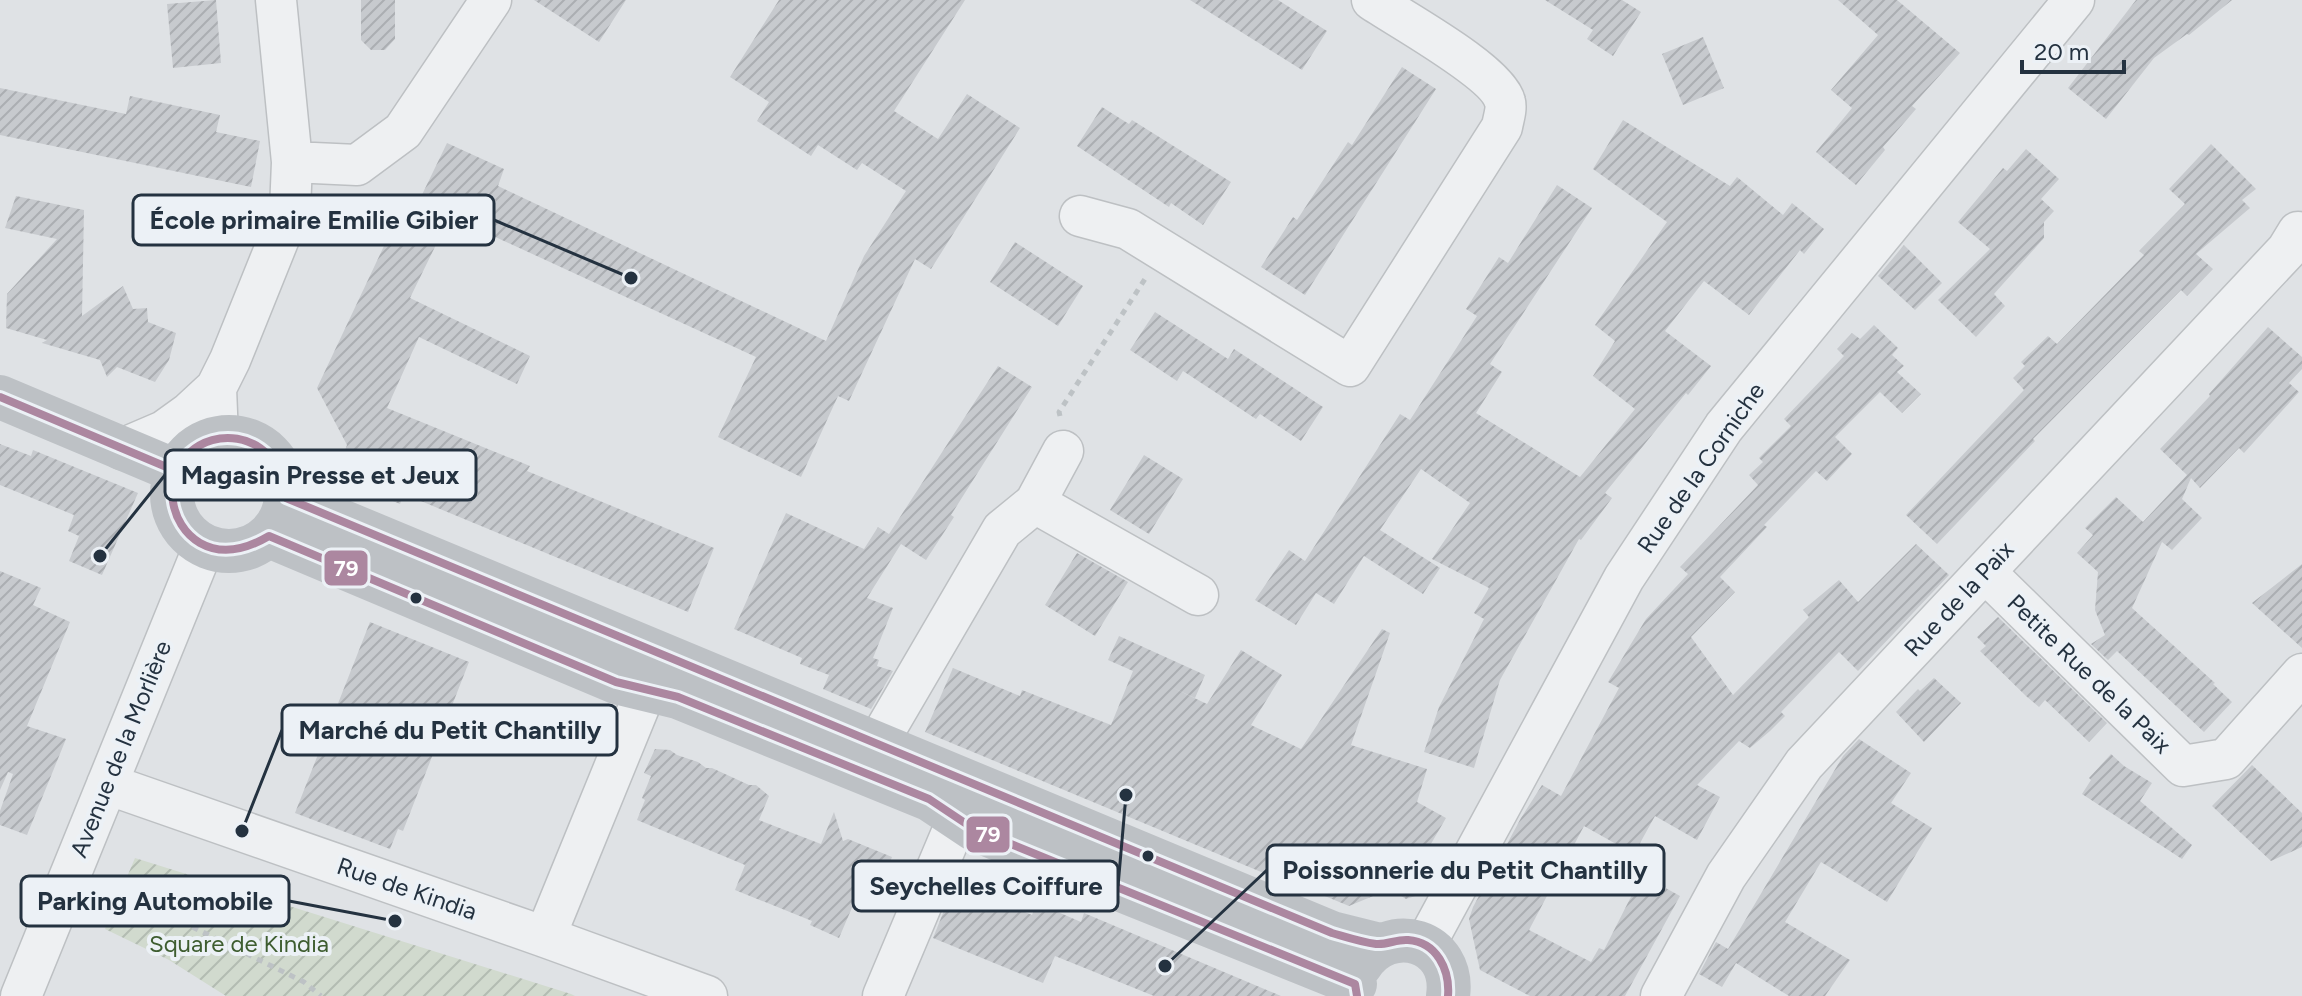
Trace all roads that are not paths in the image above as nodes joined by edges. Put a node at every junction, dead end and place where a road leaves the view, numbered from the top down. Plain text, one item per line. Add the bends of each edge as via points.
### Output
1 (276, 0) edge
2 (491, 0) edge
3 (1372, 0) edge
4 (2074, 0) edge
5 (292, 162) junction
6 (1080, 216) dead end
7 (2298, 232) dead end
8 (216, 388) junction
9 (0, 397) edge
10 (218, 437) junction
11 (122, 449) junction
12 (1063, 451) road end
13 (176, 471) junction
14 (1035, 503) junction
15 (278, 517) junction
16 (204, 546) junction
17 (1985, 572) junction
18 (1198, 595) dead end
19 (2302, 674) edge
20 (646, 690) junction
21 (877, 744) junction
22 (107, 784) junction
23 (958, 818) junction
24 (545, 937) junction
25 (1380, 945) junction
26 (1425, 945) junction
27 (1356, 990) edge
28 (21, 996) edge
29 (707, 996) edge
30 (883, 996) edge
31 (1448, 996) edge
32 (1661, 996) edge

1 - 5 street
2 - 5 street via 403,131 357,165
3 - 6 street via 1476,67 1505,103 1502,127 1350,366 1128,229
4 - 26 street, Rue de la Corniche via 1724,427 1624,578
5 - 8 street via 290,211
7 - 17 street, Rue de la Paix via 2287,250
8 - 10 street
8 - 11 street via 164,431
9 - 11 street
10 - 13 street via 186,455
10 - 15 street via 253,442 279,465 285,481
11 - 13 street
12 - 14 street
13 - 16 street via 171,488 175,514 189,536
14 - 18 street
14 - 21 street via 1002,530
15 - 16 street via 254,546 220,551
15 - 20 street via 616,682
15 - 21 street
16 - 22 street, Avenue de la Morlière
17 - 19 street, Petite Rue de la Paix via 2183,766 2226,759
17 - 32 street, Rue de la Paix via 1804,764 1726,876
20 - 23 street via 678,697 929,799
20 - 24 street
21 - 25 street via 1332,933
22 - 24 street, Rue de Kindia
22 - 28 street, Avenue de la Morlière
23 - 27 street
23 - 30 street
24 - 29 street, Rue de Kindia
25 - 26 street via 1410,940
25 - 27 street via 1359,969
26 - 31 street via 1444,965

